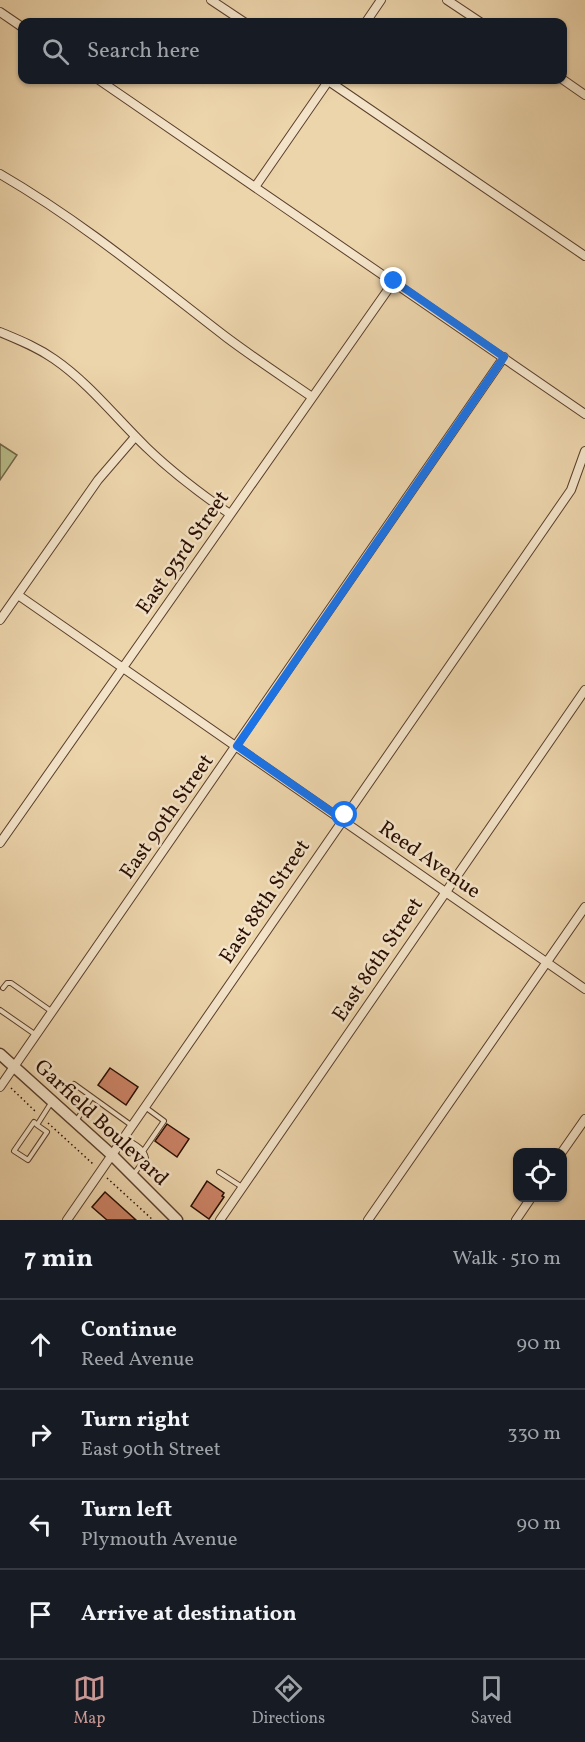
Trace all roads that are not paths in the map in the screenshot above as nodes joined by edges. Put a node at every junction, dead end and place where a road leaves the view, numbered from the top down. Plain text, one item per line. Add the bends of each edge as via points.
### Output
1 (212, 0) edge
2 (381, 0) edge
3 (447, 0) edge
4 (0, 12) edge
5 (238, 18) edge
6 (369, 18) edge
7 (474, 18) edge
8 (18, 24) edge
9 (567, 82) edge
10 (105, 84) edge
11 (325, 84) edge
12 (334, 84) edge
13 (585, 95) edge
14 (0, 174) edge
15 (255, 187) junction
16 (585, 256) edge
17 (394, 281) junction
18 (0, 332) edge
19 (504, 357) junction
20 (312, 398) junction
21 (585, 414) edge
22 (135, 437) junction
23 (585, 451) edge
24 (230, 514) junction
25 (18, 595) junction
26 (0, 620) edge
27 (123, 668) junction
28 (585, 690) edge
29 (237, 746) junction
30 (342, 819) junction
31 (0, 843) edge
32 (445, 892) junction
33 (585, 907) edge
34 (547, 963) junction
35 (3, 988) dead end
36 (585, 989) edge
37 (0, 1010) edge
38 (53, 1012) junction
39 (36, 1036) junction
40 (0, 1054) edge
41 (15, 1067) junction
42 (74, 1084) dead end
43 (0, 1088) edge
44 (92, 1097) junction
45 (53, 1102) junction
46 (145, 1107) junction
47 (585, 1119) edge
48 (75, 1122) junction
49 (37, 1125) junction
50 (132, 1125) junction
51 (124, 1137) junction
52 (565, 1148) edge
53 (144, 1150) junction
54 (112, 1155) junction
55 (219, 1172) dead end
56 (133, 1176) junction
57 (242, 1187) junction
58 (528, 1202) edge
59 (67, 1220) edge
60 (177, 1220) edge
61 (220, 1220) edge
62 (368, 1220) edge
63 (516, 1220) edge

1 - 5 street
2 - 6 street
3 - 7 street
4 - 8 street
9 - 13 street
10 - 15 street
11 - 15 street
12 - 16 street
14 - 20 street via 87,229
15 - 17 street
17 - 19 street
17 - 20 street, East 93rd Street
18 - 22 street via 63,365
19 - 21 street
19 - 29 street, East 90th Street
20 - 24 street, East 93rd Street
22 - 24 street
22 - 25 street via 98,480
23 - 30 street, East 88th Street via 571,490
24 - 27 street, East 93rd Street
25 - 26 street
25 - 27 street, Reed Avenue
27 - 29 street, Reed Avenue
27 - 31 street, East 93rd Street
28 - 32 street, East 86th Street
29 - 30 street, Reed Avenue
29 - 38 street, East 90th Street
30 - 32 street, Reed Avenue
30 - 46 street, East 88th Street
32 - 34 street, Reed Avenue
32 - 57 street, East 86th Street
33 - 34 street
34 - 36 street, Reed Avenue
34 - 62 street
35 - 38 lane via 11,983
37 - 39 lane
38 - 39 street, East 90th Street
39 - 41 street, East 90th Street
40 - 41 street, Garfield Boulevard
41 - 43 street, East 90th Street
41 - 45 street, Garfield Boulevard
42 - 44 lane
44 - 48 lane
44 - 50 lane
45 - 48 street, Garfield Boulevard
45 - 49 lane
46 - 50 street, East 88th Street
46 - 53 lane via 164,1121
47 - 52 street
48 - 54 street, Garfield Boulevard
49 - 49 lane via 34,1122 14,1151 28,1160 47,1132
50 - 51 street, East 88th Street
51 - 53 lane
51 - 54 street, East 88th Street
53 - 56 lane via 146,1158
54 - 56 street, Garfield Boulevard
54 - 59 street, East 88th Street
55 - 57 lane
56 - 60 street, Garfield Boulevard
57 - 61 street, East 86th Street
58 - 63 street

